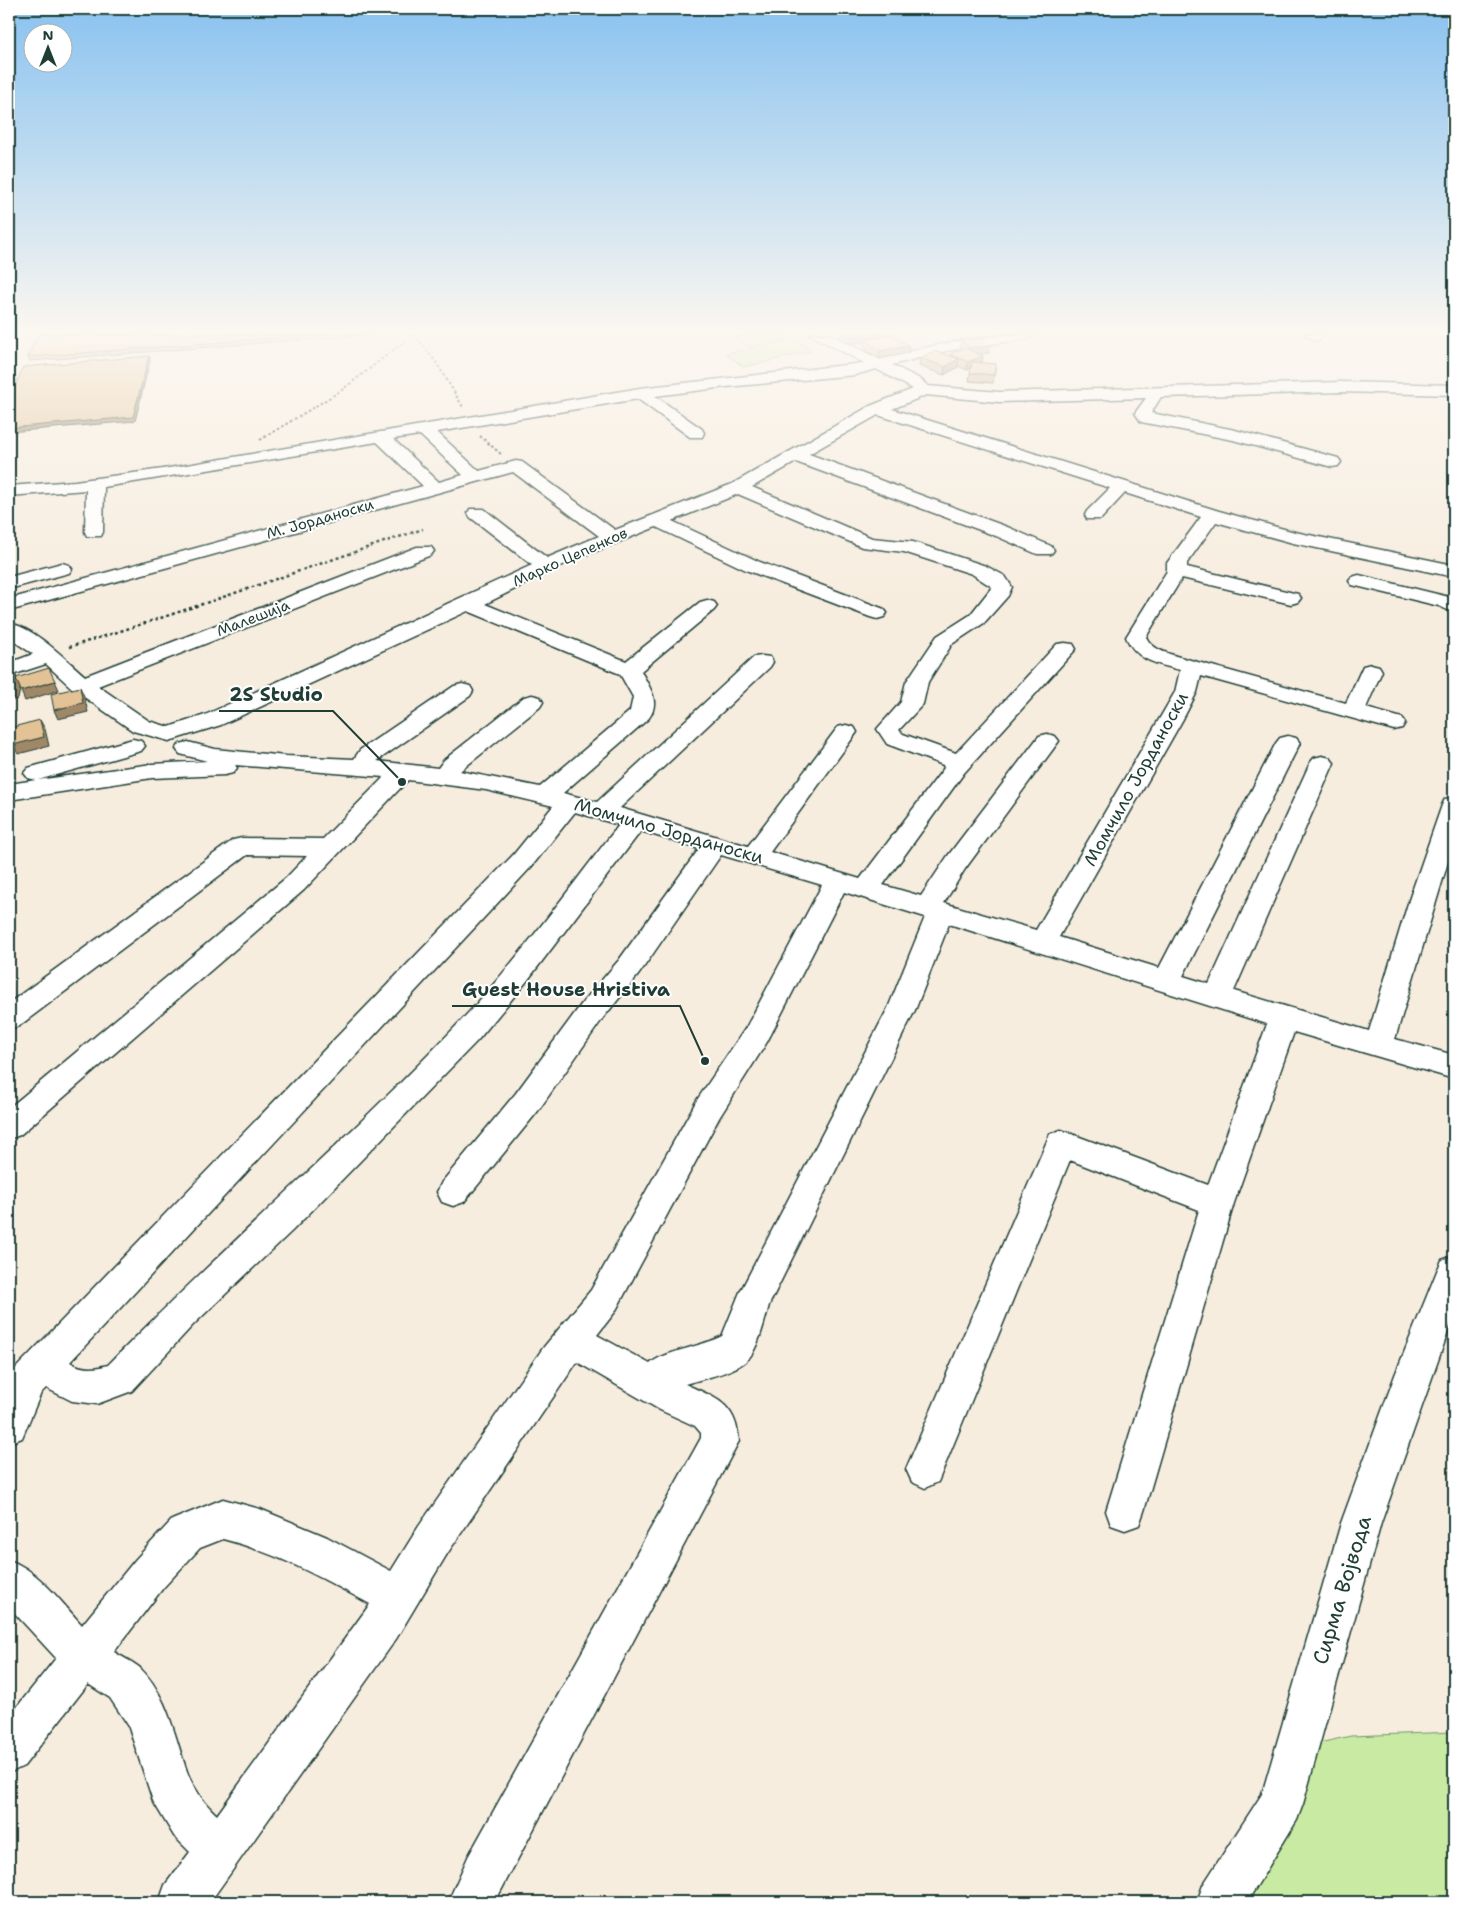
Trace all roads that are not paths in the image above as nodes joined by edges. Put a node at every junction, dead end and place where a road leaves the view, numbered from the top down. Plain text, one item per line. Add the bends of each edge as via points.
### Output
1 (463, 423) edge
2 (681, 423) edge
3 (852, 423) edge
4 (921, 423) edge
5 (1174, 423) edge
6 (424, 430) junction
7 (696, 434) dead end
8 (381, 437) junction
9 (797, 456) junction
10 (1332, 462) dead end
11 (475, 477) junction
12 (95, 483) junction
13 (434, 487) junction
14 (1121, 487) junction
15 (738, 488) junction
16 (9, 491) edge
17 (477, 513) dead end
18 (1094, 515) dead end
19 (1212, 515) junction
20 (658, 521) junction
21 (94, 532) dead end
22 (612, 537) junction
23 (1044, 550) dead end
24 (424, 551) dead end
25 (546, 566) junction
26 (62, 569) dead end
27 (1176, 571) junction
28 (1454, 571) edge
29 (1359, 581) dead end
30 (9, 583) edge
31 (1291, 598) dead end
32 (468, 604) junction
33 (9, 605) edge
34 (707, 606) dead end
35 (1454, 607) edge
36 (877, 613) dead end
37 (9, 629) edge
38 (1065, 649) dead end
39 (48, 655) junction
40 (762, 662) dead end
41 (1192, 667) junction
42 (9, 670) edge
43 (629, 670) junction
44 (1371, 671) dead end
45 (82, 685) junction
46 (462, 691) dead end
47 (532, 702) dead end
48 (1353, 712) junction
49 (1394, 723) dead end
50 (846, 732) dead end
51 (138, 738) junction
52 (1047, 740) dead end
53 (181, 742) junction
54 (1288, 743) dead end
55 (286, 764) junction
56 (1322, 764) dead end
57 (362, 767) junction
58 (956, 768) junction
59 (152, 771) junction
60 (403, 771) junction
61 (444, 776) junction
62 (9, 781) edge
63 (9, 792) edge
64 (557, 799) junction
65 (1454, 805) edge
66 (602, 811) junction
67 (635, 821) junction
68 (715, 845) junction
69 (331, 848) junction
70 (754, 856) junction
71 (851, 885) junction
72 (934, 910) junction
73 (1043, 942) junction
74 (1166, 981) junction
75 (1217, 997) junction
76 (9, 1018) edge
77 (1284, 1018) junction
78 (1379, 1045) junction
79 (1454, 1067) edge
80 (9, 1126) edge
81 (453, 1192) dead end
82 (1218, 1203) junction
83 (1454, 1271) edge
84 (572, 1340) junction
85 (43, 1366) junction
86 (654, 1386) junction
87 (9, 1425) edge
88 (925, 1469) dead end
89 (1125, 1511) dead end
90 (9, 1580) edge
91 (398, 1597) junction
92 (83, 1657) junction
93 (9, 1751) edge
94 (220, 1850) junction
95 (182, 1902) edge
96 (470, 1902) edge
97 (1220, 1902) edge

1 - 6 street
2 - 7 street
3 - 9 street, Марко Цепенков
4 - 14 street
5 - 10 street via 1235,435
6 - 8 street
6 - 11 street
8 - 12 street
8 - 13 street
9 - 15 street, Марко Цепенков
9 - 23 street
11 - 13 street, М. Јорданоски
11 - 22 street, М. Јорданоски via 516,466
12 - 16 street
12 - 21 street
13 - 33 street, М. Јорданоски
14 - 18 street
14 - 19 street
15 - 20 street, Марко Цепенков
15 - 58 street via 869,543 916,549 979,570 998,580 1001,592 977,620 944,640 917,682 912,704 888,729 895,739 953,760
17 - 25 street
19 - 27 street, Момчило Јорданоски via 1177,563
19 - 28 street via 1293,537
20 - 22 street, Марко Цепенков
20 - 36 street via 754,566
22 - 25 street, Марко Цепенков
24 - 45 street, Малешија
25 - 32 street, Марко Цепенков
26 - 30 street
27 - 31 street
27 - 41 street, Момчило Јорданоски via 1136,637 1144,650
29 - 35 street via 1446,602
32 - 43 street
32 - 53 street, Марко Цепенков via 214,720
34 - 43 street
37 - 39 street
38 - 58 street
39 - 42 street
39 - 45 street
40 - 66 street
41 - 48 street
41 - 73 street, Момчило Јорданоски via 1186,692 1172,719
43 - 64 street via 644,697 641,713
44 - 48 street
45 - 51 street
46 - 57 street via 368,755
47 - 61 street via 452,765
48 - 49 street
50 - 70 street
51 - 53 street
51 - 59 street via 128,752 128,764
51 - 62 street
52 - 72 street via 956,863
53 - 55 street via 214,756
53 - 59 street, Марко Цепенков via 180,760
54 - 74 street
55 - 57 street, Момчило Јорданоски
55 - 59 street
56 - 75 street
57 - 60 street, Момчило Јорданоски
58 - 71 street
59 - 63 street
60 - 61 street, Момчило Јорданоски
60 - 69 street
61 - 64 street, Момчило Јорданоски
64 - 66 street, Момчило Јорданоски
64 - 85 street via 523,860
65 - 78 street
66 - 67 street, Момчило Јорданоски
67 - 68 street, Момчило Јорданоски
67 - 85 street via 468,1032 119,1379 97,1386 72,1384
68 - 70 street, Момчило Јорданоски
68 - 81 street via 629,967 593,1010 527,1102
69 - 76 street via 242,846
69 - 80 street via 296,884
70 - 71 street, Момчило Јорданоски
71 - 72 street, Момчило Јорданоски
71 - 84 street via 797,961 708,1110 603,1301
72 - 73 street, Момчило Јорданоски
72 - 86 street via 902,1008 752,1303 735,1348 718,1357 666,1373
73 - 74 street, Момчило Јорданоски
74 - 75 street, Момчило Јорданоски
75 - 77 street, Момчило Јорданоски
77 - 78 street, Момчило Јорданоски
77 - 82 street
78 - 79 street, Момчило Јорданоски
82 - 88 street via 1061,1143
82 - 89 street
83 - 97 street, Сирма Војвода via 1413,1374 1361,1523 1281,1804
84 - 86 street
84 - 91 street via 432,1540
85 - 87 street via 28,1381
86 - 96 street via 708,1413 719,1427 720,1441
90 - 92 street via 32,1600
91 - 92 street via 313,1551 260,1529 224,1519 186,1534 149,1574
91 - 94 street
92 - 93 street
92 - 94 street via 125,1683 144,1710 169,1785 190,1820
94 - 95 street

